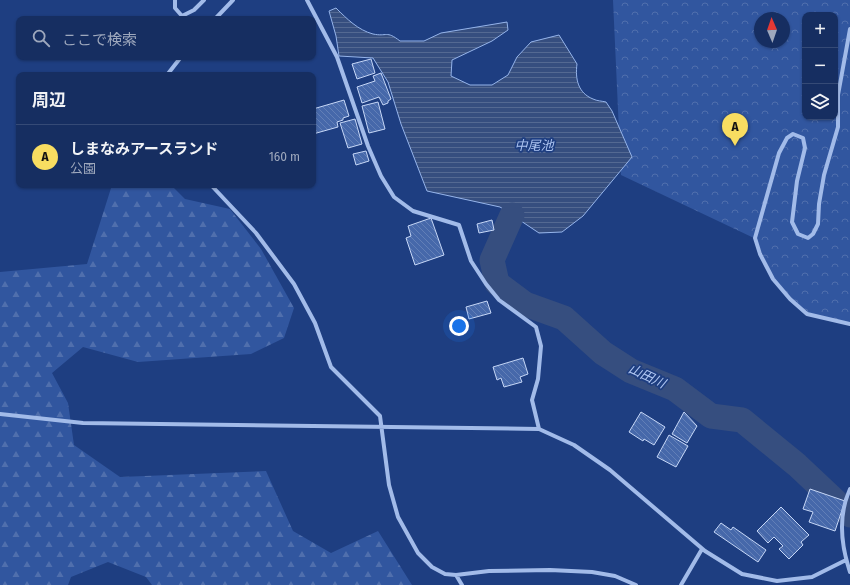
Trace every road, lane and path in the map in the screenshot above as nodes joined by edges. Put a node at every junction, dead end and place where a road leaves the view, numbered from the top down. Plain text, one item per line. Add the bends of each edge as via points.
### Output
1 (175, 0) edge
2 (204, 0) edge
3 (234, 0) edge
4 (307, 0) edge
5 (218, 16) edge
6 (315, 16) edge
7 (316, 17) edge
8 (850, 29) edge
9 (178, 60) edge
10 (169, 72) edge
11 (214, 188) edge
12 (850, 324) edge
13 (0, 414) edge
14 (383, 427) junction
15 (539, 430) junction
16 (850, 489) edge
17 (702, 549) junction
18 (846, 560) junction
19 (850, 572) edge
20 (456, 575) junction
21 (462, 585) edge
22 (636, 585) edge
23 (681, 585) edge

1 - 2 street via 175,8 182,16 194,10
3 - 5 street
4 - 6 street
7 - 15 street via 337,57 381,176 394,197 413,211 459,225 471,261 486,284 499,300 536,327 541,346 538,379 532,400
8 - 12 street via 838,95 838,127 824,175 818,224 808,238 798,234 792,222 797,181 805,148 803,138 793,134 787,138 779,153 755,238 773,279 790,299 807,314
9 - 10 street
11 - 14 street via 256,233 294,284 315,323 331,367 380,416
13 - 14 street via 83,423
14 - 15 street
14 - 20 street via 385,456 398,517 418,553 432,567 445,574
15 - 17 street via 574,445 610,470
16 - 18 street via 846,497 841,533
17 - 18 street via 742,574 777,581 812,577
17 - 23 street
18 - 19 street
20 - 21 street
20 - 22 street via 489,571 592,572 615,576

